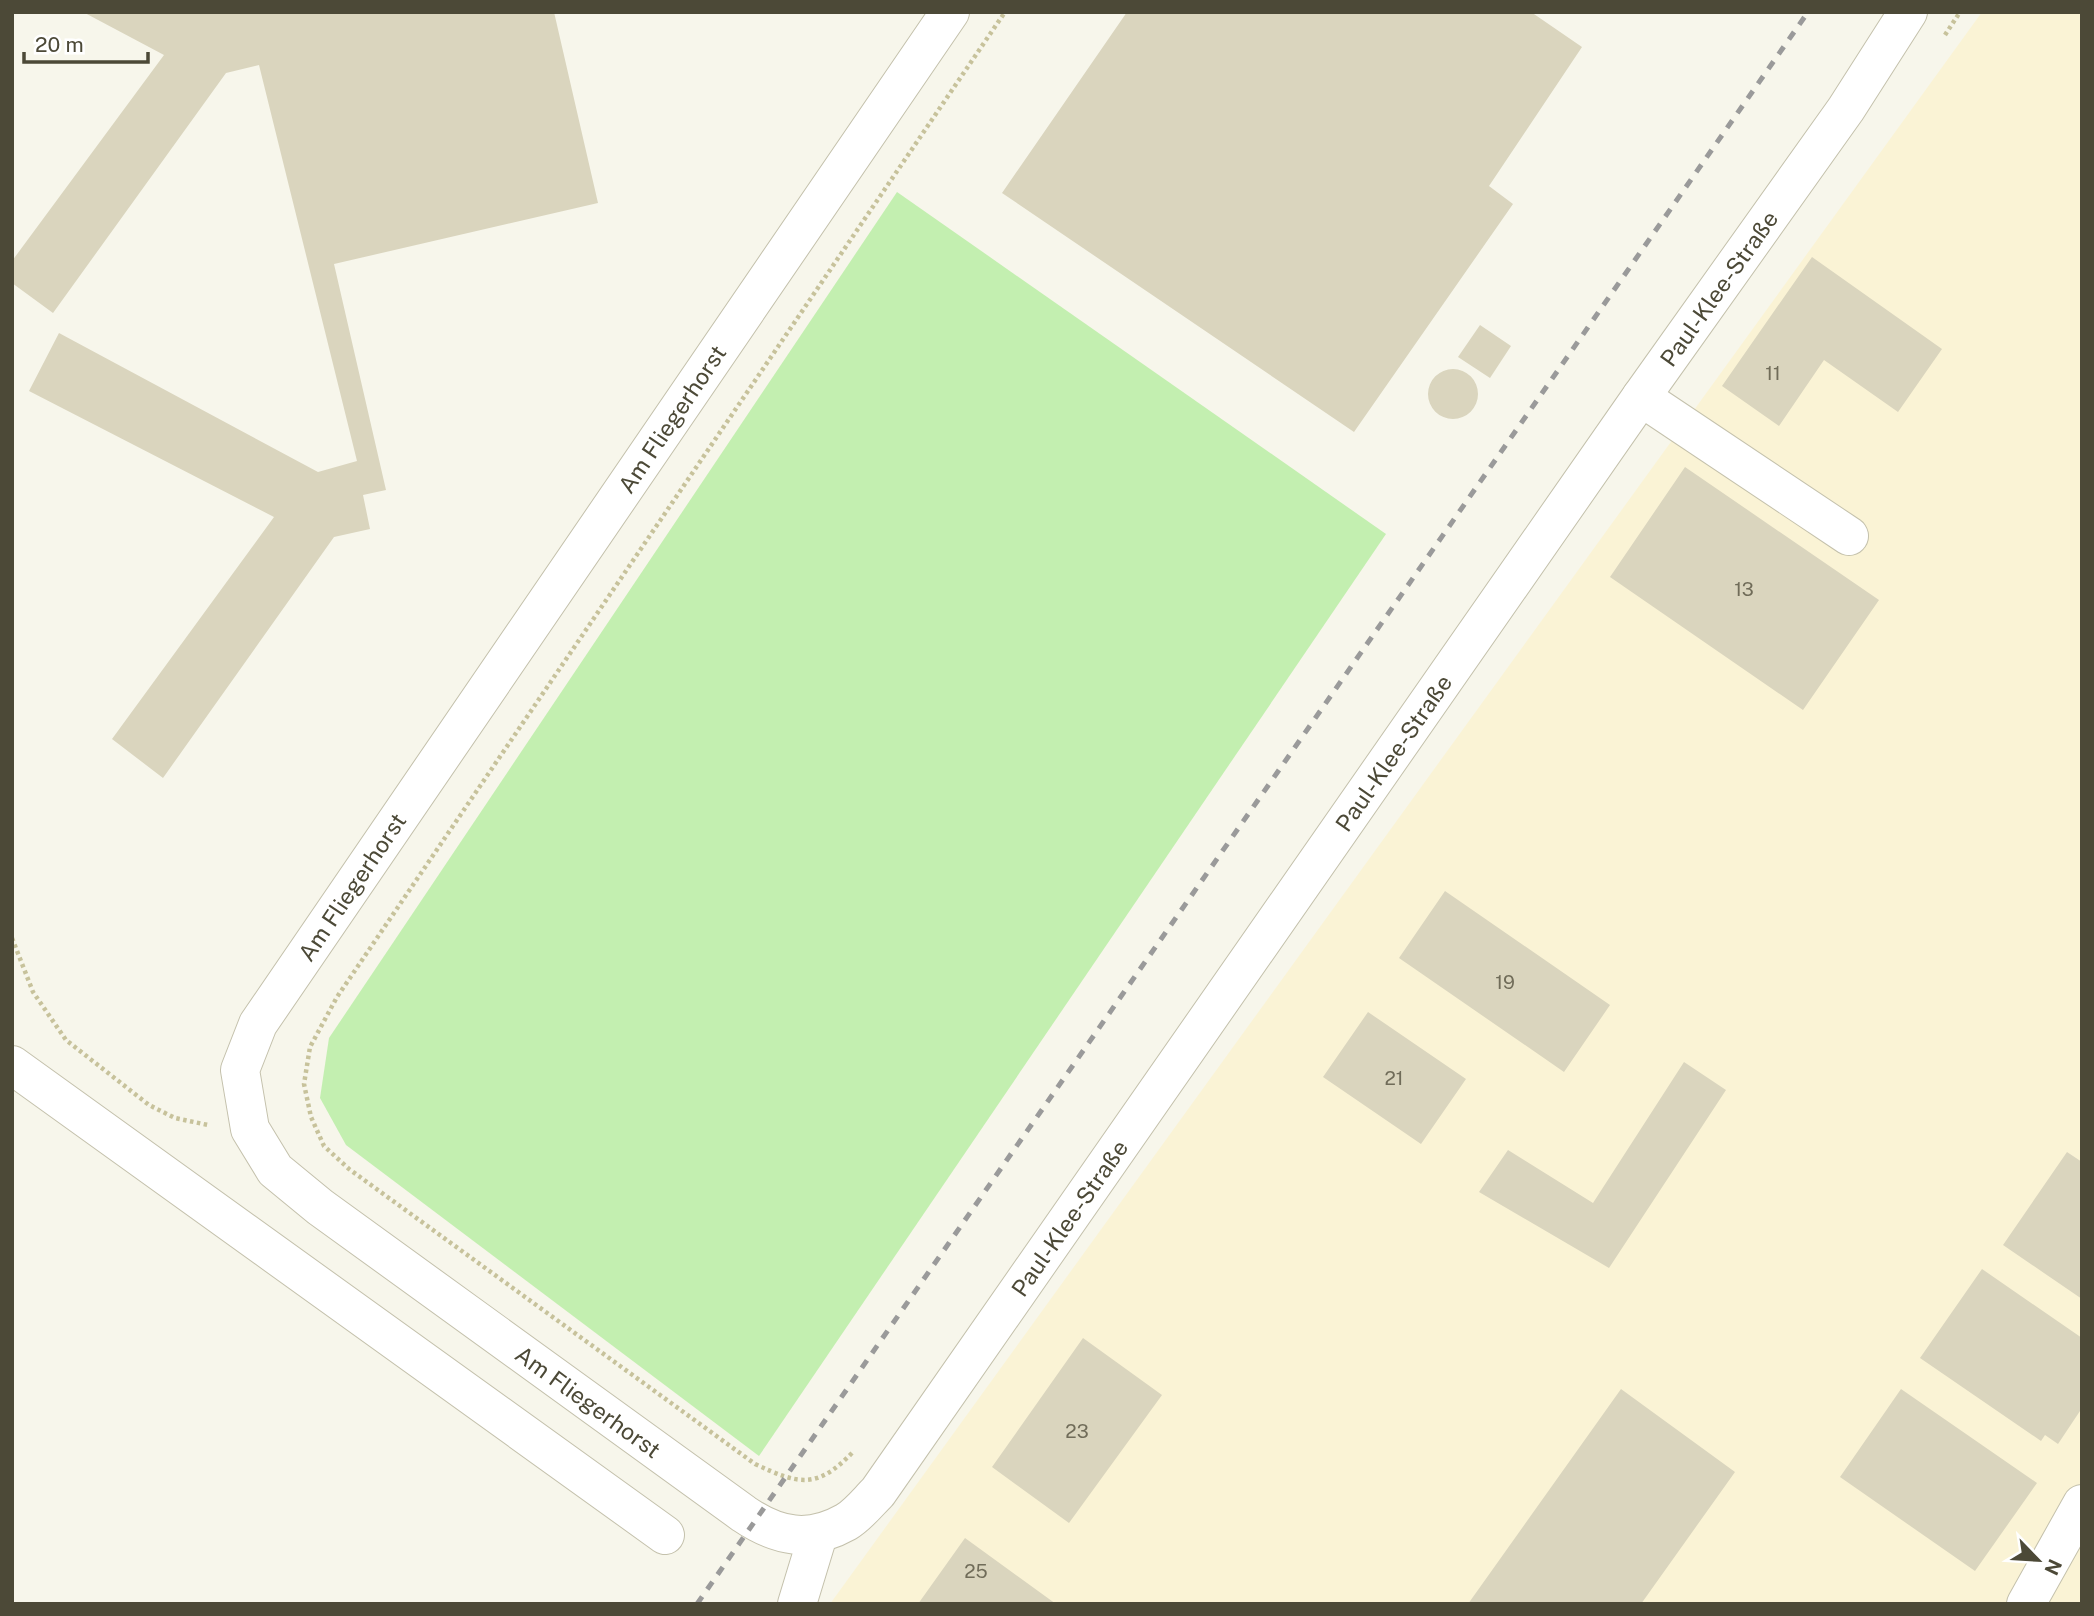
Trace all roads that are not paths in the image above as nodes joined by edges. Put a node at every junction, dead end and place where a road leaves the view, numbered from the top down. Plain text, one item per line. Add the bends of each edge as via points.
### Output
1 (950, 12) edge
2 (1908, 12) edge
3 (1642, 397) junction
4 (1849, 536) dead end
5 (12, 1065) edge
6 (878, 1492) joint
7 (2082, 1504) edge
8 (665, 1535) dead end
9 (818, 1535) junction
10 (797, 1604) edge
11 (2026, 1604) edge

1 - 9 street, Am Fliegerhorst via 258,1024 240,1070 250,1129 275,1170 320,1207 744,1514 777,1532
2 - 3 street, Paul-Klee-Straße via 1846,109
3 - 4 street
3 - 6 street, Paul-Klee-Straße
5 - 8 street
6 - 9 street, Am Fliegerhorst via 848,1521
7 - 11 street
9 - 10 street

